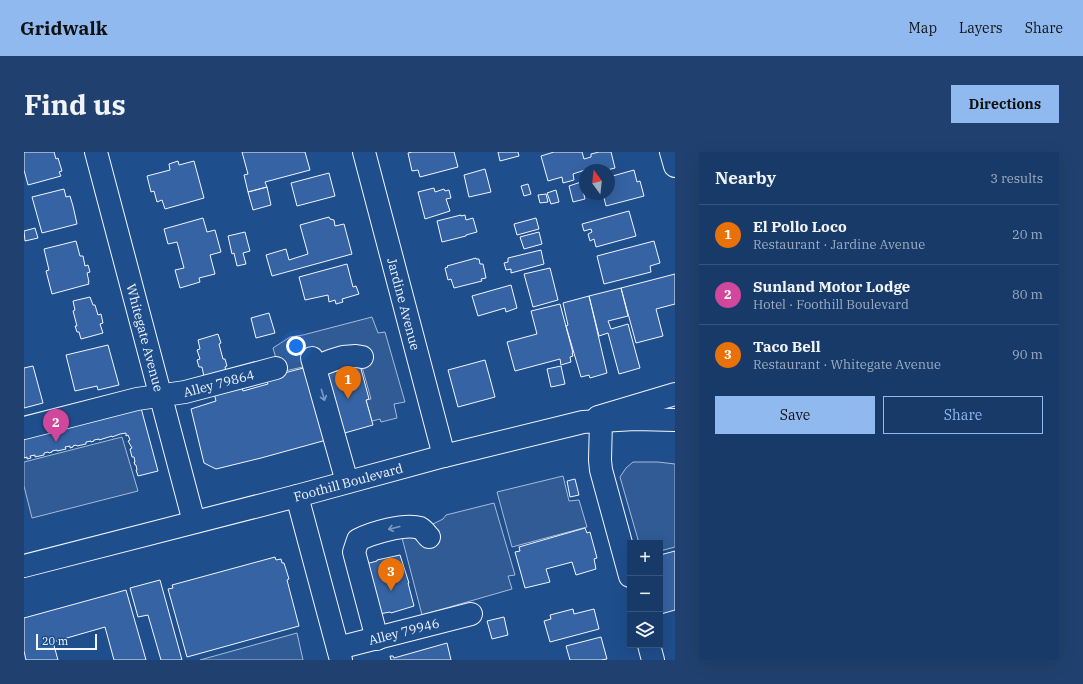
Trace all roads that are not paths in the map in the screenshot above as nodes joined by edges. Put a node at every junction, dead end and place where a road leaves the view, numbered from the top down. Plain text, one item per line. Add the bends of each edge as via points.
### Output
1 (96, 152) edge
2 (364, 152) edge
3 (671, 152) edge
4 (675, 166) edge
5 (362, 357) dead end
6 (276, 368) dead end
7 (675, 394) edge
8 (161, 396) junction
9 (675, 420) edge
10 (592, 421) junction
11 (24, 428) edge
12 (444, 456) junction
13 (347, 482) junction
14 (297, 496) junction
15 (194, 522) junction
16 (429, 537) dead end
17 (627, 565) edge
18 (24, 566) edge
19 (471, 614) dead end
20 (377, 639) junction
21 (650, 648) edge
22 (340, 654) edge
23 (653, 660) edge

1 - 8 street, Whitegate Avenue
2 - 12 street, Jardine Avenue
3 - 4 street
5 -> 13 street via 314,364
6 - 8 street, Alley 79864
7 - 10 street
8 - 11 street, Alley 79864 via 137,399
8 - 15 street, Whitegate Avenue
9 - 10 street, Foothill Boulevard
10 - 12 street, Foothill Boulevard
10 - 17 street via 601,470
12 - 13 street, Foothill Boulevard
13 - 14 street, Foothill Boulevard
14 - 15 street, Foothill Boulevard
14 - 22 street
15 - 18 street, Foothill Boulevard
16 -> 20 street via 422,529 411,526 398,527 358,540 354,552
19 - 20 street, Alley 79946
20 - 22 street, Alley 79946
21 - 23 street

